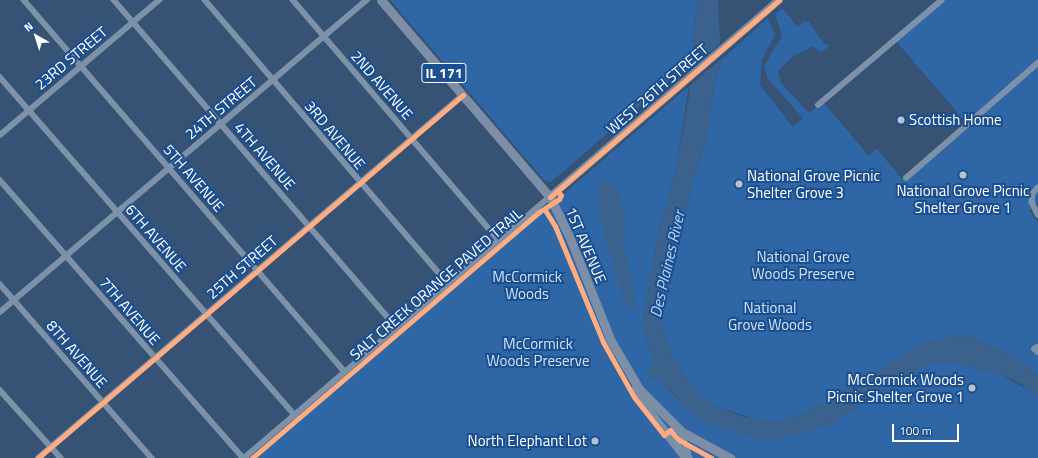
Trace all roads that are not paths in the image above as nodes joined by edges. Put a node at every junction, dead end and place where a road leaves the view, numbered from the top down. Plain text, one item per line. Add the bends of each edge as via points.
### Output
1 (24, 0) edge
2 (114, 0) edge
3 (158, 0) edge
4 (205, 0) edge
5 (294, 0) edge
6 (367, 0) edge
7 (381, 0) edge
8 (779, 0) edge
9 (942, 0) edge
10 (133, 22) junction
11 (324, 36) junction
12 (1038, 63) edge
13 (81, 66) junction
14 (0, 77) edge
15 (273, 80) junction
16 (463, 95) junction
17 (818, 105) dead end
18 (29, 110) junction
19 (221, 124) junction
20 (0, 135) edge
21 (412, 138) junction
22 (169, 168) junction
23 (906, 178) dead end
24 (0, 180) edge
25 (360, 182) junction
26 (1038, 188) edge
27 (550, 197) junction
28 (118, 212) junction
29 (1038, 215) edge
30 (309, 226) junction
31 (500, 240) junction
32 (66, 256) junction
33 (257, 270) junction
34 (0, 284) edge
35 (448, 284) junction
36 (14, 300) junction
37 (0, 312) edge
38 (206, 314) junction
39 (397, 328) junction
40 (1038, 347) edge
41 (1038, 352) edge
42 (155, 357) junction
43 (346, 372) junction
44 (630, 376) junction
45 (0, 390) edge
46 (103, 402) junction
47 (295, 415) junction
48 (682, 432) junction
49 (51, 447) junction
50 (38, 458) edge
51 (61, 458) edge
52 (152, 458) edge
53 (243, 458) edge
54 (686, 458) edge
55 (690, 458) edge
56 (730, 458) edge

1 - 13 street, 5TH AVENUE
2 - 10 street, 4TH AVENUE
3 - 10 street, 23RD STREET
4 - 15 street, 3RD AVENUE
5 - 11 street, 2ND AVENUE
6 - 11 street, 24TH STREET
7 - 16 main road, 1ST AVENUE / IL 171
8 - 27 main road, WEST 26TH STREET
9 - 17 street
10 - 13 street, 23RD STREET
10 - 19 street, 4TH AVENUE
11 - 15 street, 24TH STREET
11 - 21 street, 2ND AVENUE
12 - 23 street
13 - 18 street, 23RD STREET
13 - 22 street, 5TH AVENUE
14 - 18 street, 6TH AVENUE
15 - 19 street, 24TH STREET
15 - 25 street, 3RD AVENUE
16 - 21 street, 25TH STREET
16 - 27 main road, 1ST AVENUE / IL 171
18 - 20 street, 23RD STREET
18 - 28 street, 6TH AVENUE
19 - 22 street, 24TH STREET
19 - 30 street, 4TH AVENUE
21 - 25 street, 25TH STREET
21 - 31 street, 2ND AVENUE
22 - 28 street, 24TH STREET
22 - 33 street, 5TH AVENUE
24 - 32 street, 7TH AVENUE
25 - 30 street, 25TH STREET
25 - 35 street, 3RD AVENUE
26 - 29 street via 1033,194 1032,206
27 - 31 street, WEST 26TH STREET
27 - 44 main road, 1ST AVENUE / IL 171 via 570,238 611,341
28 - 32 street, 24TH STREET
28 - 38 street, 6TH AVENUE
30 - 33 street, 25TH STREET
30 - 39 street, 4TH AVENUE
31 - 35 street, WEST 26TH STREET
32 - 36 street, 24TH STREET
32 - 42 street, 7TH AVENUE
33 - 38 street, 25TH STREET
33 - 43 street, 5TH AVENUE
34 - 36 street, 8TH AVENUE
35 - 39 street, WEST 26TH STREET
36 - 37 street, 24TH STREET
36 - 46 street, 8TH AVENUE
38 - 42 street, 25TH STREET
38 - 47 street, 6TH AVENUE
39 - 43 street, WEST 26TH STREET
40 - 41 street via 1035,349
42 - 46 street, 25TH STREET
42 - 53 street, 7TH AVENUE
43 - 47 street, WEST 26TH STREET
44 - 48 main road, 1ST AVENUE / IL 171 via 653,406
44 - 54 main road via 640,400
45 - 49 street
46 - 49 street, 25TH STREET
46 - 52 street, 8TH AVENUE
47 - 53 street, WEST 26TH STREET
48 - 55 street
48 - 56 main road, 1ST AVENUE / IL 171
49 - 50 street, 25TH STREET
49 - 51 street

